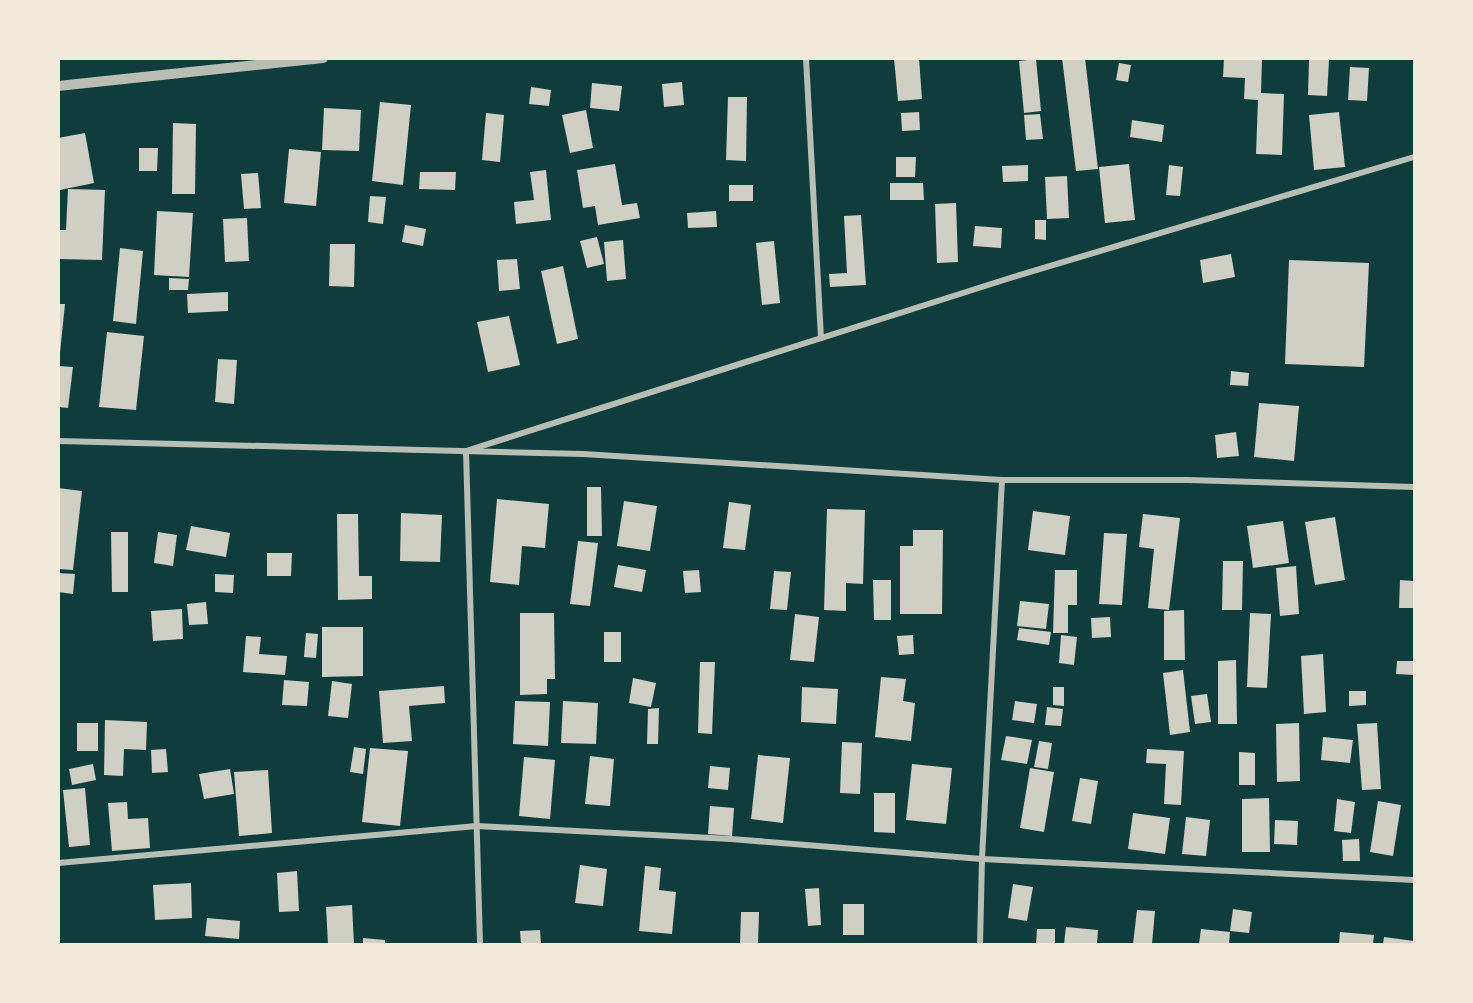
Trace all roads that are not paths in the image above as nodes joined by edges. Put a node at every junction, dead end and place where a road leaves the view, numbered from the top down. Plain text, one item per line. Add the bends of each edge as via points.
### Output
1 (323, 58) edge
2 (806, 58) edge
3 (58, 86) edge
4 (1414, 157) edge
5 (821, 338) junction
6 (58, 441) edge
7 (466, 451) junction
8 (1002, 480) junction
9 (1414, 488) edge
10 (477, 826) junction
11 (982, 859) junction
12 (58, 863) edge
13 (1414, 880) edge
14 (480, 945) edge
15 (980, 945) edge

1 - 3 street
2 - 5 street
4 - 5 street
5 - 7 street
6 - 7 street
7 - 8 street via 583,454
7 - 10 street
8 - 9 street via 1188,480
8 - 11 street
10 - 11 street via 731,838
10 - 12 street
10 - 14 street
11 - 13 street
11 - 15 street

